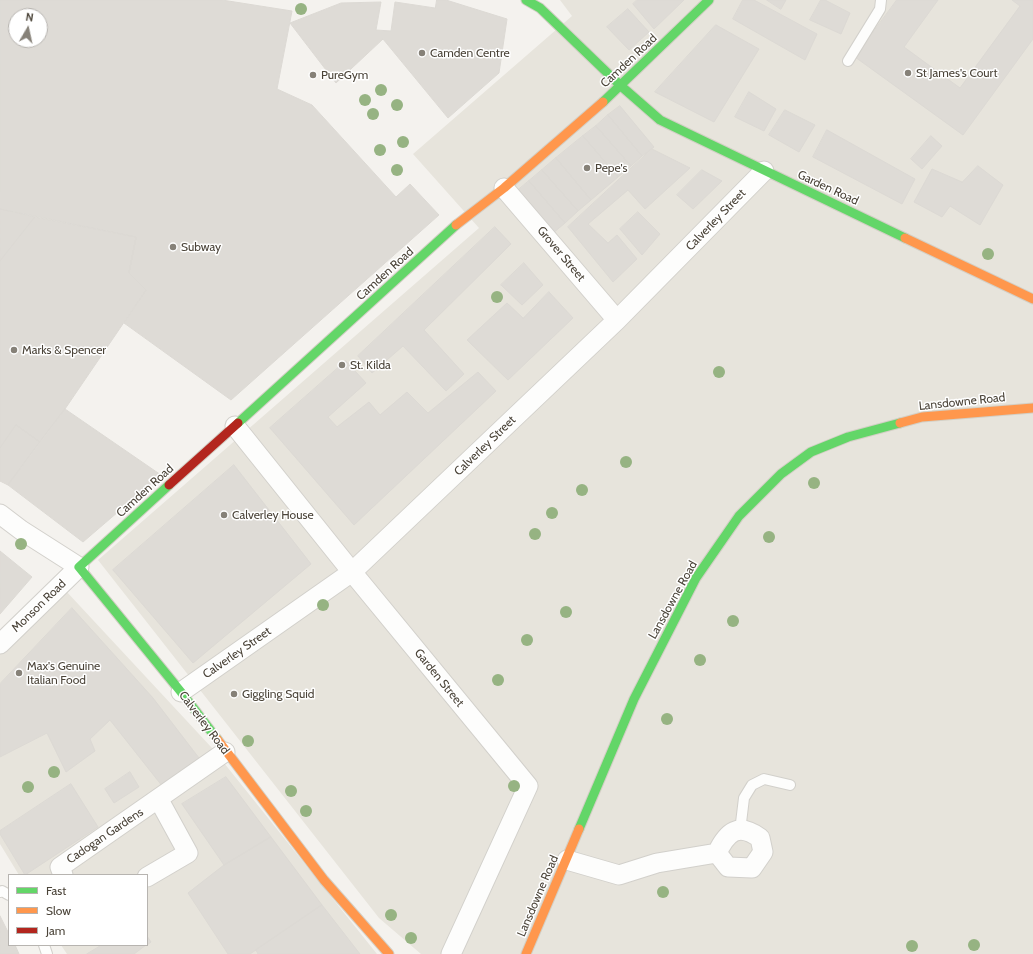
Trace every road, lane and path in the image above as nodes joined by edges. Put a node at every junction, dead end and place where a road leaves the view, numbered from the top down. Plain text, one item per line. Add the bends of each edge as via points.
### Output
1 (526, 0) edge
2 (709, 0) edge
3 (881, 0) edge
4 (542, 4) edge
5 (848, 61) dead end
6 (621, 86) junction
7 (764, 171) junction
8 (504, 188) junction
9 (1033, 299) edge
10 (618, 320) junction
11 (1033, 408) edge
12 (235, 426) junction
13 (0, 514) edge
14 (79, 567) junction
15 (352, 572) junction
16 (0, 644) edge
17 (181, 692) junction
18 (225, 752) junction
19 (790, 785) dead end
20 (158, 800) junction
21 (740, 831) junction
22 (718, 853) junction
23 (567, 860) junction
24 (63, 874) edge
25 (148, 876) edge
26 (389, 954) edge
27 (451, 954) edge
28 (526, 954) edge

1 - 4 street, Garden Road
2 - 6 street, Camden Road
3 - 5 lane via 880,9
4 - 6 street, Garden Road
6 - 7 street, Garden Road via 660,120
6 - 8 street, Camden Road
7 - 9 street, Garden Road
7 - 10 street, Calverley Street
8 - 10 street, Grover Street
8 - 12 street, Camden Road via 459,223
10 - 15 street, Calverley Street
11 - 23 street, Lansdowne Road via 922,417 848,437 811,452 781,474 739,516 696,578 634,699
12 - 14 street, Camden Road
12 - 15 street, Garden Street
13 - 14 street, Calverley Road
14 - 16 street, Monson Road
14 - 17 street, Calverley Road
15 - 17 street, Calverley Street
15 - 27 street, Garden Street via 528,786
17 - 18 street, Calverley Road
18 - 20 street, Cadogan Gardens
18 - 26 street, Calverley Road via 324,880
19 - 21 lane via 764,779 752,785 744,798
20 - 24 street, Cadogan Gardens via 60,867
20 - 25 street via 188,853
21 - 22 street via 735,831 724,839
21 - 22 street via 751,831 760,838 763,852 752,868 728,867
22 - 23 street via 657,863 619,875
23 - 28 street, Lansdowne Road

